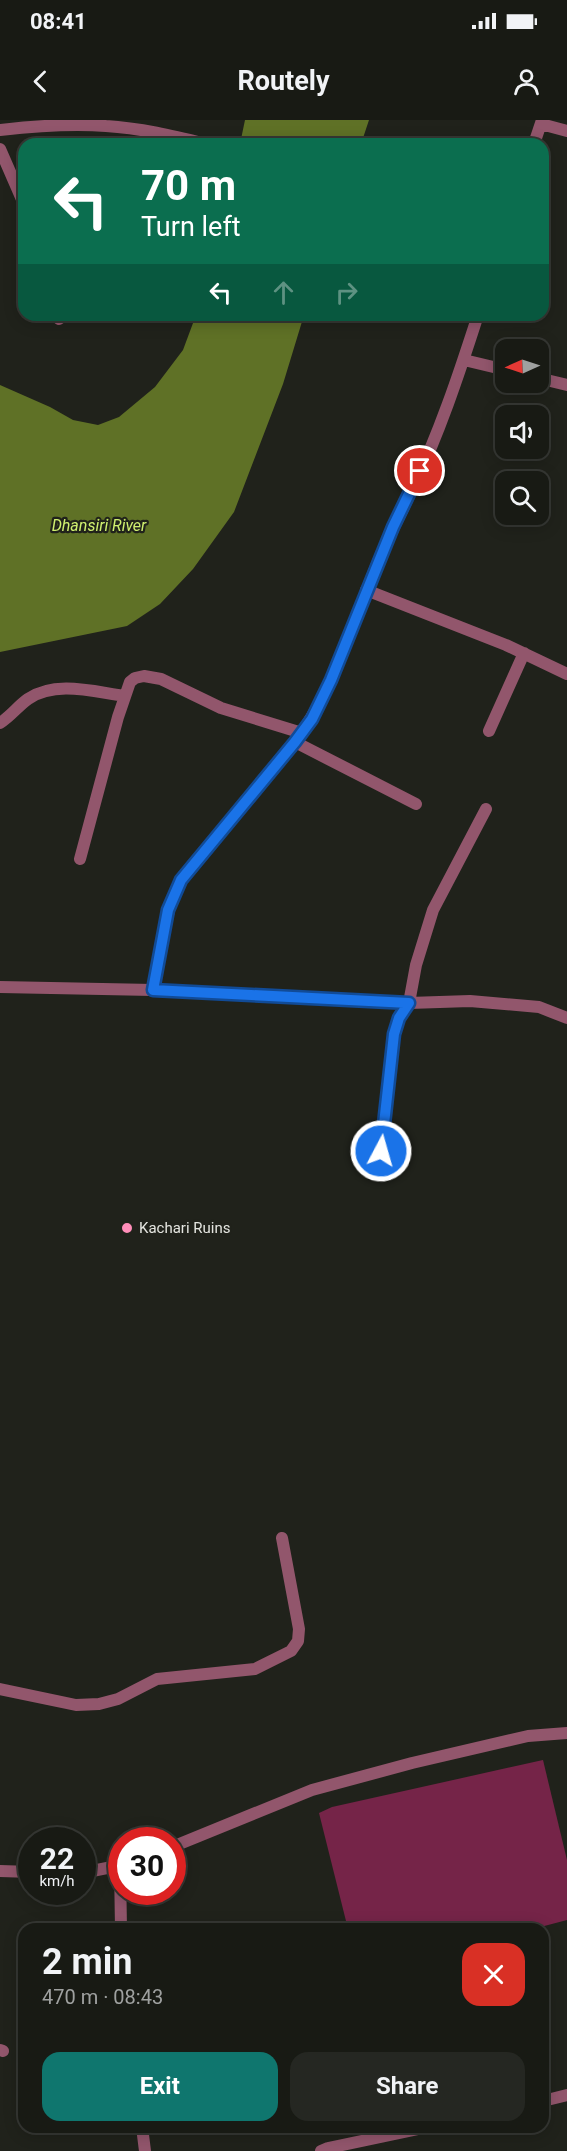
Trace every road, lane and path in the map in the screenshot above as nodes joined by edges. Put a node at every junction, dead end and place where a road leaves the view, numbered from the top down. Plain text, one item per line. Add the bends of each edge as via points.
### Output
1 (541, 122) edge
2 (0, 130) edge
3 (567, 131) edge
4 (180, 138) edge
5 (536, 138) edge
6 (0, 149) edge
7 (18, 190) edge
8 (476, 321) edge
9 (464, 360) junction
10 (495, 367) edge
11 (549, 381) edge
12 (567, 385) edge
13 (366, 590) junction
14 (524, 653) junction
15 (567, 674) edge
16 (125, 696) junction
17 (0, 723) edge
18 (489, 731) dead end
19 (299, 738) junction
20 (416, 804) dead end
21 (486, 809) dead end
22 (80, 860) dead end
23 (0, 987) edge
24 (153, 990) junction
25 (409, 1003) junction
26 (567, 1018) edge
27 (381, 1151) dead end
28 (282, 1538) dead end
29 (0, 1689) edge
30 (567, 1733) edge
31 (186, 1841) edge
32 (0, 1871) edge
33 (18, 1872) edge
34 (121, 1905) edge
35 (121, 1923) edge
36 (567, 2095) edge
37 (549, 2100) edge
38 (143, 2133) edge
39 (399, 2133) edge
40 (145, 2151) edge
41 (321, 2151) edge

1 - 3 street
1 - 5 street
2 - 4 street via 97,125
6 - 7 street
8 - 9 street
9 - 10 street
9 - 13 street via 413,489
11 - 12 street
13 - 14 street
13 - 19 street via 331,680
14 - 15 street
14 - 18 street
16 - 17 street via 54,689 30,697
16 - 19 street via 135,678 161,679 221,708
16 - 22 street
19 - 20 street
19 - 24 street via 181,880 168,910
21 - 25 street via 434,910 416,965
23 - 24 street
24 - 25 street
25 - 26 street via 470,1001 523,1005
25 - 27 street via 394,1034
28 - 29 street via 299,1629 298,1641 291,1651 255,1669 158,1678 118,1699 99,1704 76,1705
30 - 31 street via 528,1736 312,1790
32 - 33 street
34 - 35 street
36 - 37 street
38 - 40 street
39 - 41 street

